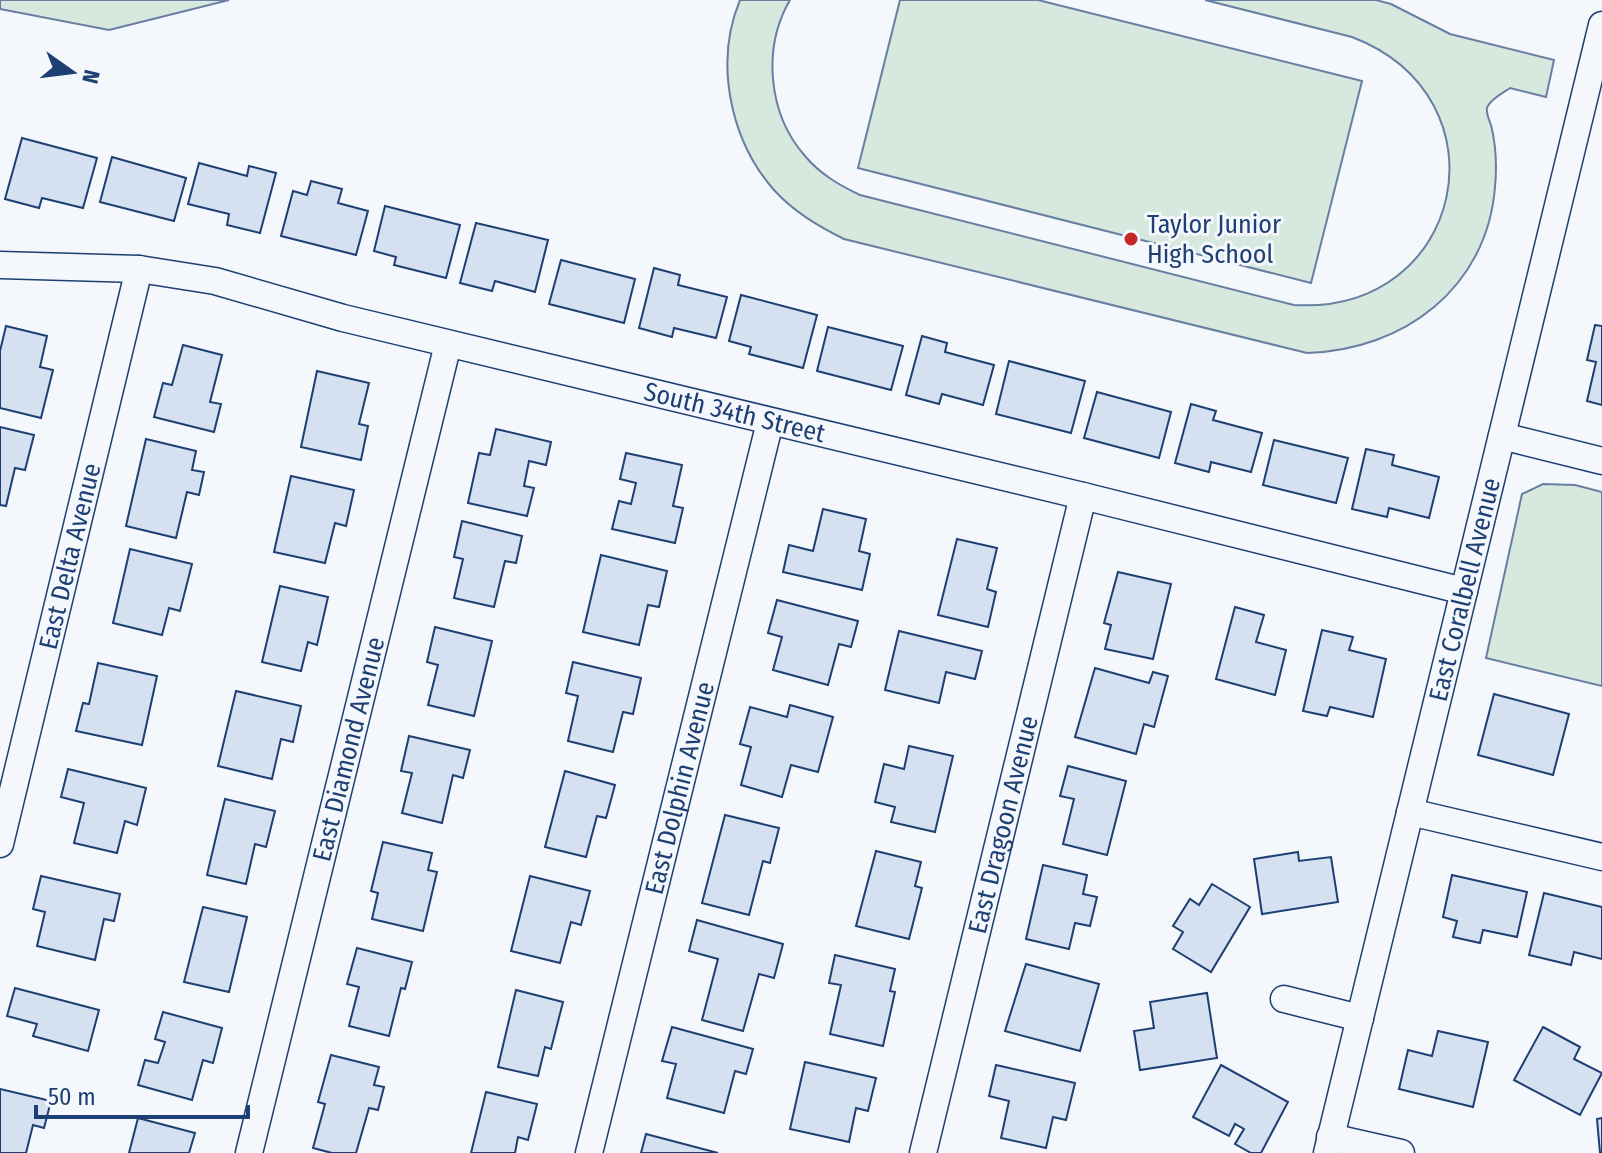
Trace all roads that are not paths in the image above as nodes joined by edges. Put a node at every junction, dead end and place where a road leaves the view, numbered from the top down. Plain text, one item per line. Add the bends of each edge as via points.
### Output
1 (1602, 25) edge
2 (0, 265) edge
3 (139, 269) junction
4 (448, 344) junction
5 (770, 422) junction
6 (1502, 436) junction
7 (1602, 461) edge
8 (1083, 496) junction
9 (1464, 591) junction
10 (1410, 812) junction
11 (0, 844) edge
12 (1602, 857) edge
13 (1284, 999) dead end
14 (1360, 1018) junction
15 (1328, 1145) edge
16 (249, 1153) edge
17 (589, 1153) edge
18 (923, 1153) edge
19 (1401, 1153) edge

1 - 6 street, East Coralbell Avenue
2 - 3 street, South 34th Street
3 - 4 street, South 34th Street via 215,281
3 - 11 street, East Delta Avenue
4 - 5 street, South 34th Street
4 - 16 street, East Diamond Avenue
5 - 8 street, South 34th Street
5 - 17 street, East Dolphin Avenue
6 - 7 street
6 - 9 street, East Coralbell Avenue
8 - 9 street, South 34th Street
8 - 18 street, East Dragoon Avenue
9 - 10 street, East Coralbell Avenue
10 - 12 street
10 - 14 street, East Coralbell Avenue
13 - 14 street
14 - 15 street, East Coralbell Avenue
15 - 19 street

